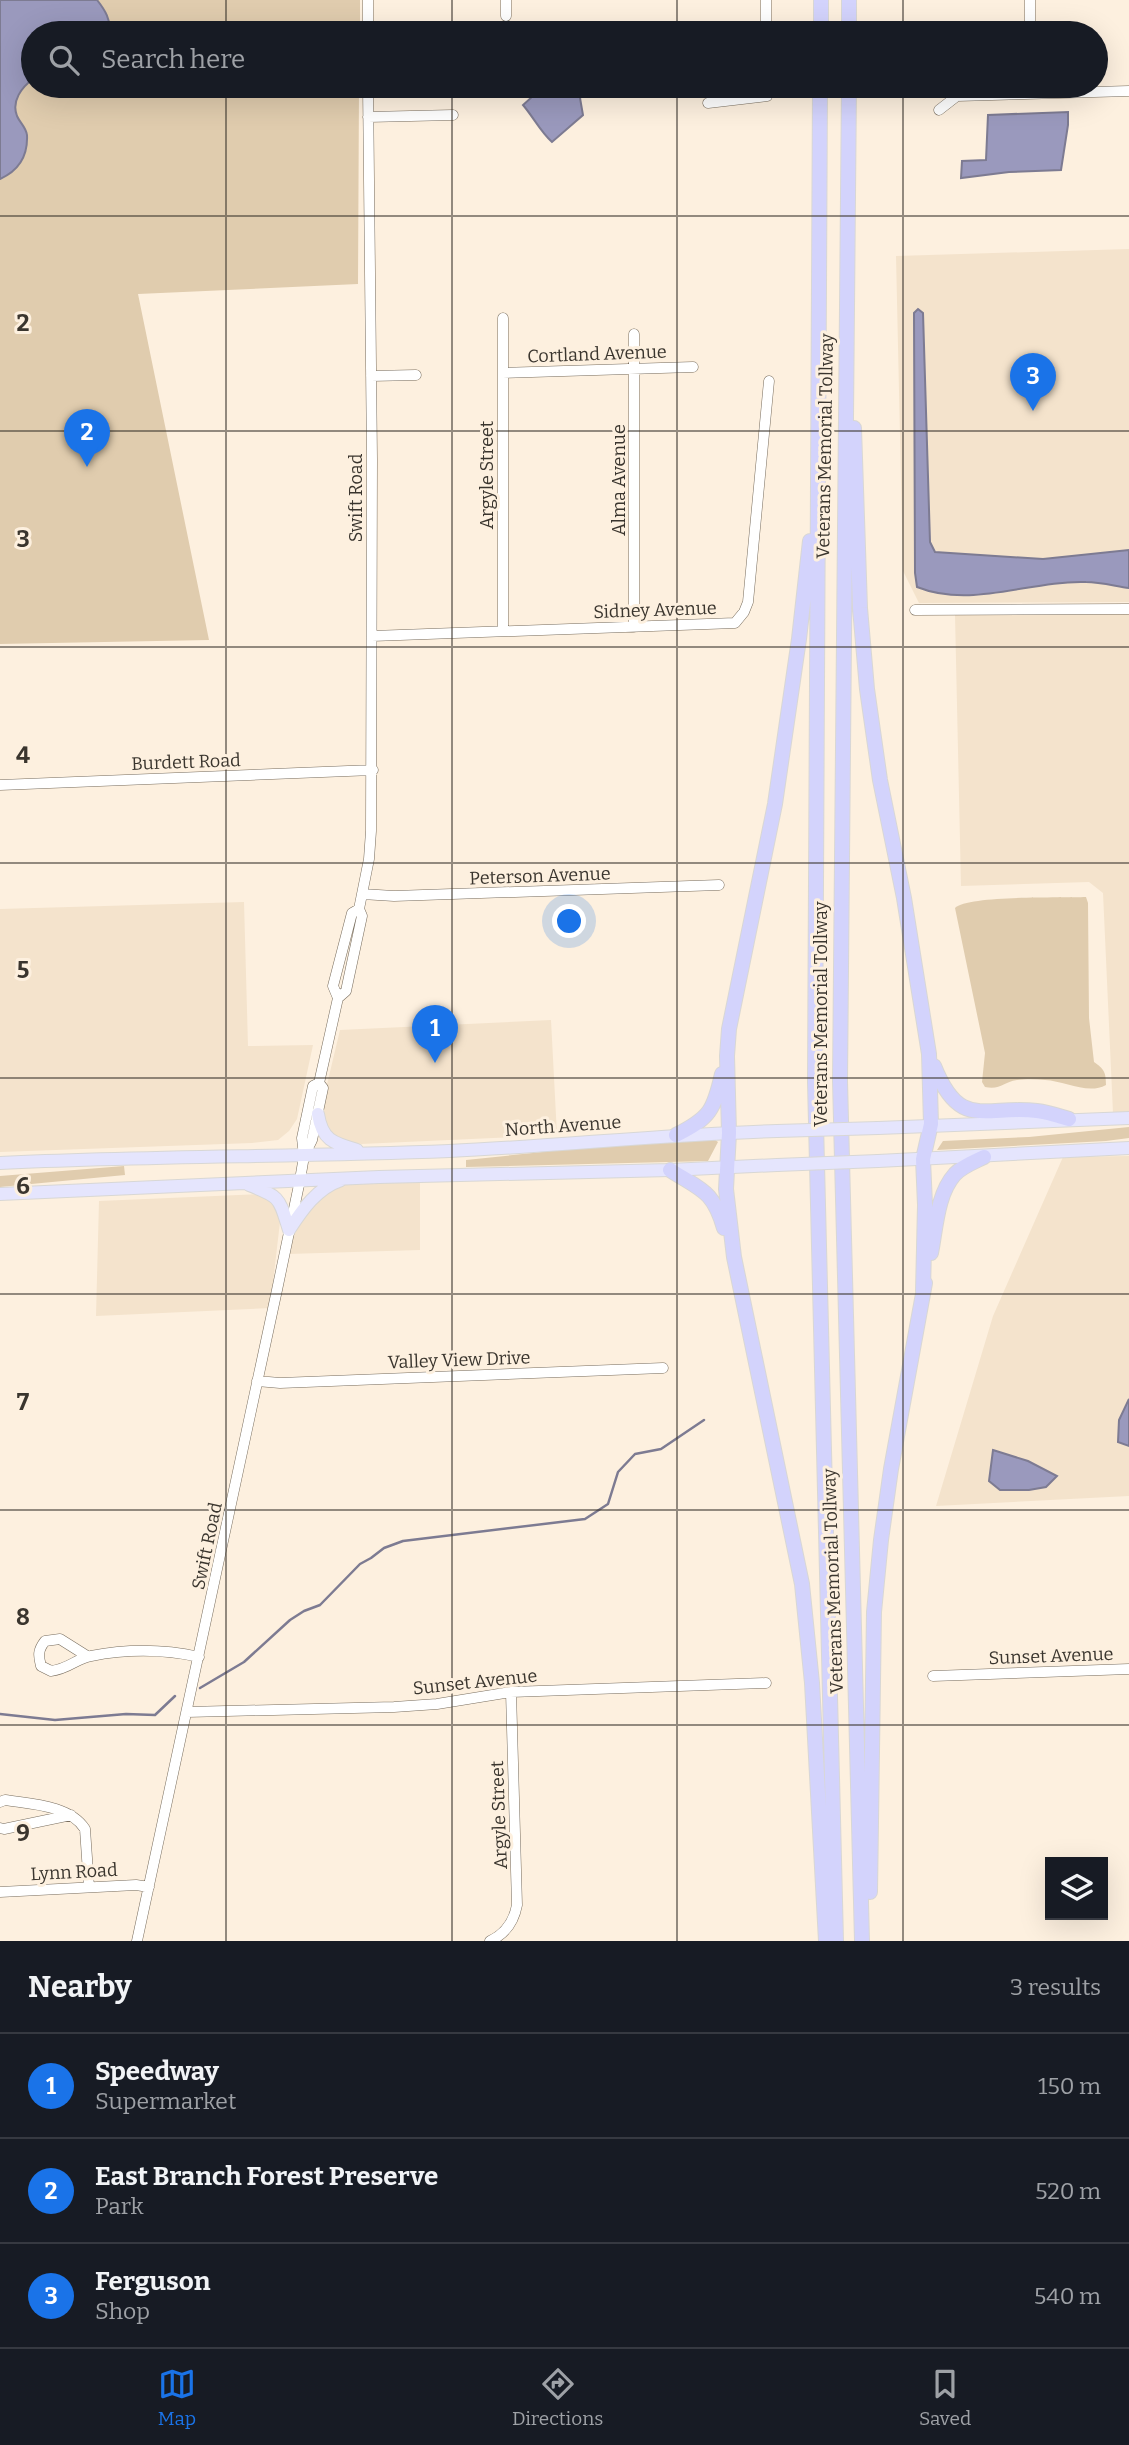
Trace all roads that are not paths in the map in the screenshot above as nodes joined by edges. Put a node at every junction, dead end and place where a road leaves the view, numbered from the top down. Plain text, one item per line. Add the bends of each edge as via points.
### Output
1 (368, 0) edge
2 (506, 0) edge
3 (766, 0) edge
4 (821, 0) edge
5 (849, 0) edge
6 (1030, 0) edge
7 (506, 16) dead end
8 (368, 21) edge
9 (766, 21) edge
10 (821, 21) edge
11 (849, 21) edge
12 (1030, 21) edge
13 (1108, 91) edge
14 (1129, 91) edge
15 (368, 98) edge
16 (733, 98) edge
17 (820, 98) edge
18 (849, 98) edge
19 (954, 98) edge
20 (708, 103) dead end
21 (939, 110) dead end
22 (453, 115) dead end
23 (368, 117) junction
24 (846, 307) junction
25 (503, 318) dead end
26 (634, 334) dead end
27 (693, 367) dead end
28 (635, 369) junction
29 (503, 373) junction
30 (416, 375) dead end
31 (371, 376) junction
32 (769, 381) dead end
33 (819, 463) junction
34 (1129, 609) edge
35 (915, 610) dead end
36 (634, 627) junction
37 (503, 631) junction
38 (372, 636) junction
39 (373, 770) junction
40 (0, 785) edge
41 (719, 885) dead end
42 (362, 894) junction
43 (929, 1054) junction
44 (727, 1056) junction
45 (319, 1083) junction
46 (318, 1114) junction
47 (1129, 1118) edge
48 (1069, 1119) junction
49 (931, 1124) junction
50 (729, 1133) junction
51 (676, 1135) junction
52 (1129, 1148) edge
53 (388, 1153) junction
54 (304, 1156) junction
55 (984, 1157) junction
56 (923, 1159) junction
57 (0, 1163) edge
58 (728, 1167) junction
59 (670, 1170) junction
60 (347, 1178) junction
61 (300, 1180) junction
62 (242, 1183) junction
63 (0, 1194) edge
64 (289, 1230) junction
65 (734, 1257) junction
66 (923, 1291) junction
67 (663, 1368) dead end
68 (257, 1381) junction
69 (87, 1656) junction
70 (199, 1657) junction
71 (1129, 1668) edge
72 (933, 1676) dead end
73 (766, 1683) dead end
74 (511, 1692) junction
75 (187, 1712) junction
76 (0, 1802) edge
77 (72, 1815) junction
78 (0, 1828) edge
79 (89, 1887) junction
80 (149, 1887) junction
81 (0, 1892) edge
82 (137, 1941) edge
83 (490, 1941) edge
84 (826, 1941) edge
85 (836, 1941) edge
86 (862, 1941) edge
87 (871, 1941) edge

1 - 8 street
2 - 7 street
3 - 9 street
4 - 10 highway
5 - 11 highway
6 - 12 street
13 - 14 street
15 - 23 street, Swift Road
16 - 20 street
17 - 33 highway, Veterans Memorial Tollway
18 - 24 highway, Veterans Memorial Tollway
19 - 21 street
22 - 23 street
23 - 31 street, Swift Road
24 - 43 highway via 867,689
24 - 86 highway, Veterans Memorial Tollway via 840,1081
25 - 29 street, Argyle Street
26 - 28 street, Alma Avenue
27 - 28 street, Cortland Avenue
28 - 29 street, Cortland Avenue
28 - 36 street, Alma Avenue
29 - 37 street, Argyle Street
30 - 31 street
31 - 38 street, Swift Road
32 - 36 street, Sidney Avenue via 744,612 735,623
33 - 44 highway via 775,804
33 - 85 highway, Veterans Memorial Tollway via 815,1082
34 - 35 street
36 - 37 street, Sidney Avenue
37 - 38 street, Sidney Avenue
38 - 39 street, Swift Road
39 - 40 street, Burdett Road
39 - 42 street, Swift Road via 370,846
41 - 42 street, Peterson Avenue
42 - 45 street, Swift Road via 362,916 346,991 338,998
43 - 48 highway via 943,1088 970,1110 1037,1111
43 - 49 highway
44 - 50 highway
44 - 51 highway via 718,1093 706,1116
45 - 46 street, Swift Road via 323,1088
45 - 54 street, Swift Road via 313,1086 302,1138
46 - 53 main road via 323,1133 331,1141
46 - 54 street, Swift Road
47 - 48 main road, North Avenue
48 - 49 main road, North Avenue
49 - 50 main road, North Avenue, bridge
49 - 56 highway
50 - 51 main road, North Avenue
50 - 58 highway
51 - 53 main road, North Avenue
52 - 55 main road
53 - 54 main road, North Avenue
54 - 57 main road, North Avenue
54 - 61 street, Swift Road
55 - 56 main road
55 - 66 highway via 956,1173 943,1193
56 - 58 main road, bridge
56 - 66 highway
58 - 59 main road
58 - 65 highway
59 - 60 main road
59 - 65 highway via 713,1200
60 - 61 main road
60 - 64 main road via 321,1191
61 - 62 main road
61 - 64 street, Swift Road
62 - 63 main road
62 - 64 main road via 277,1198
64 - 68 street, Swift Road
65 - 84 highway via 802,1584
66 - 87 highway via 891,1469 874,1612
67 - 68 street, Valley View Drive
68 - 70 street, Swift Road
69 - 69 street via 51,1671 41,1666 38,1655 45,1641 60,1639
69 - 70 street via 146,1650
70 - 75 street, Swift Road
71 - 72 street, Sunset Avenue
73 - 74 street, Sunset Avenue
74 - 75 street, Sunset Avenue via 394,1707
74 - 83 street, Argyle Street via 517,1895 514,1919
75 - 80 street, Swift Road
76 - 77 street
77 - 78 street
77 - 79 street via 85,1829
79 - 80 street, Lynn Road
79 - 81 street, Lynn Road
80 - 82 street, Swift Road

